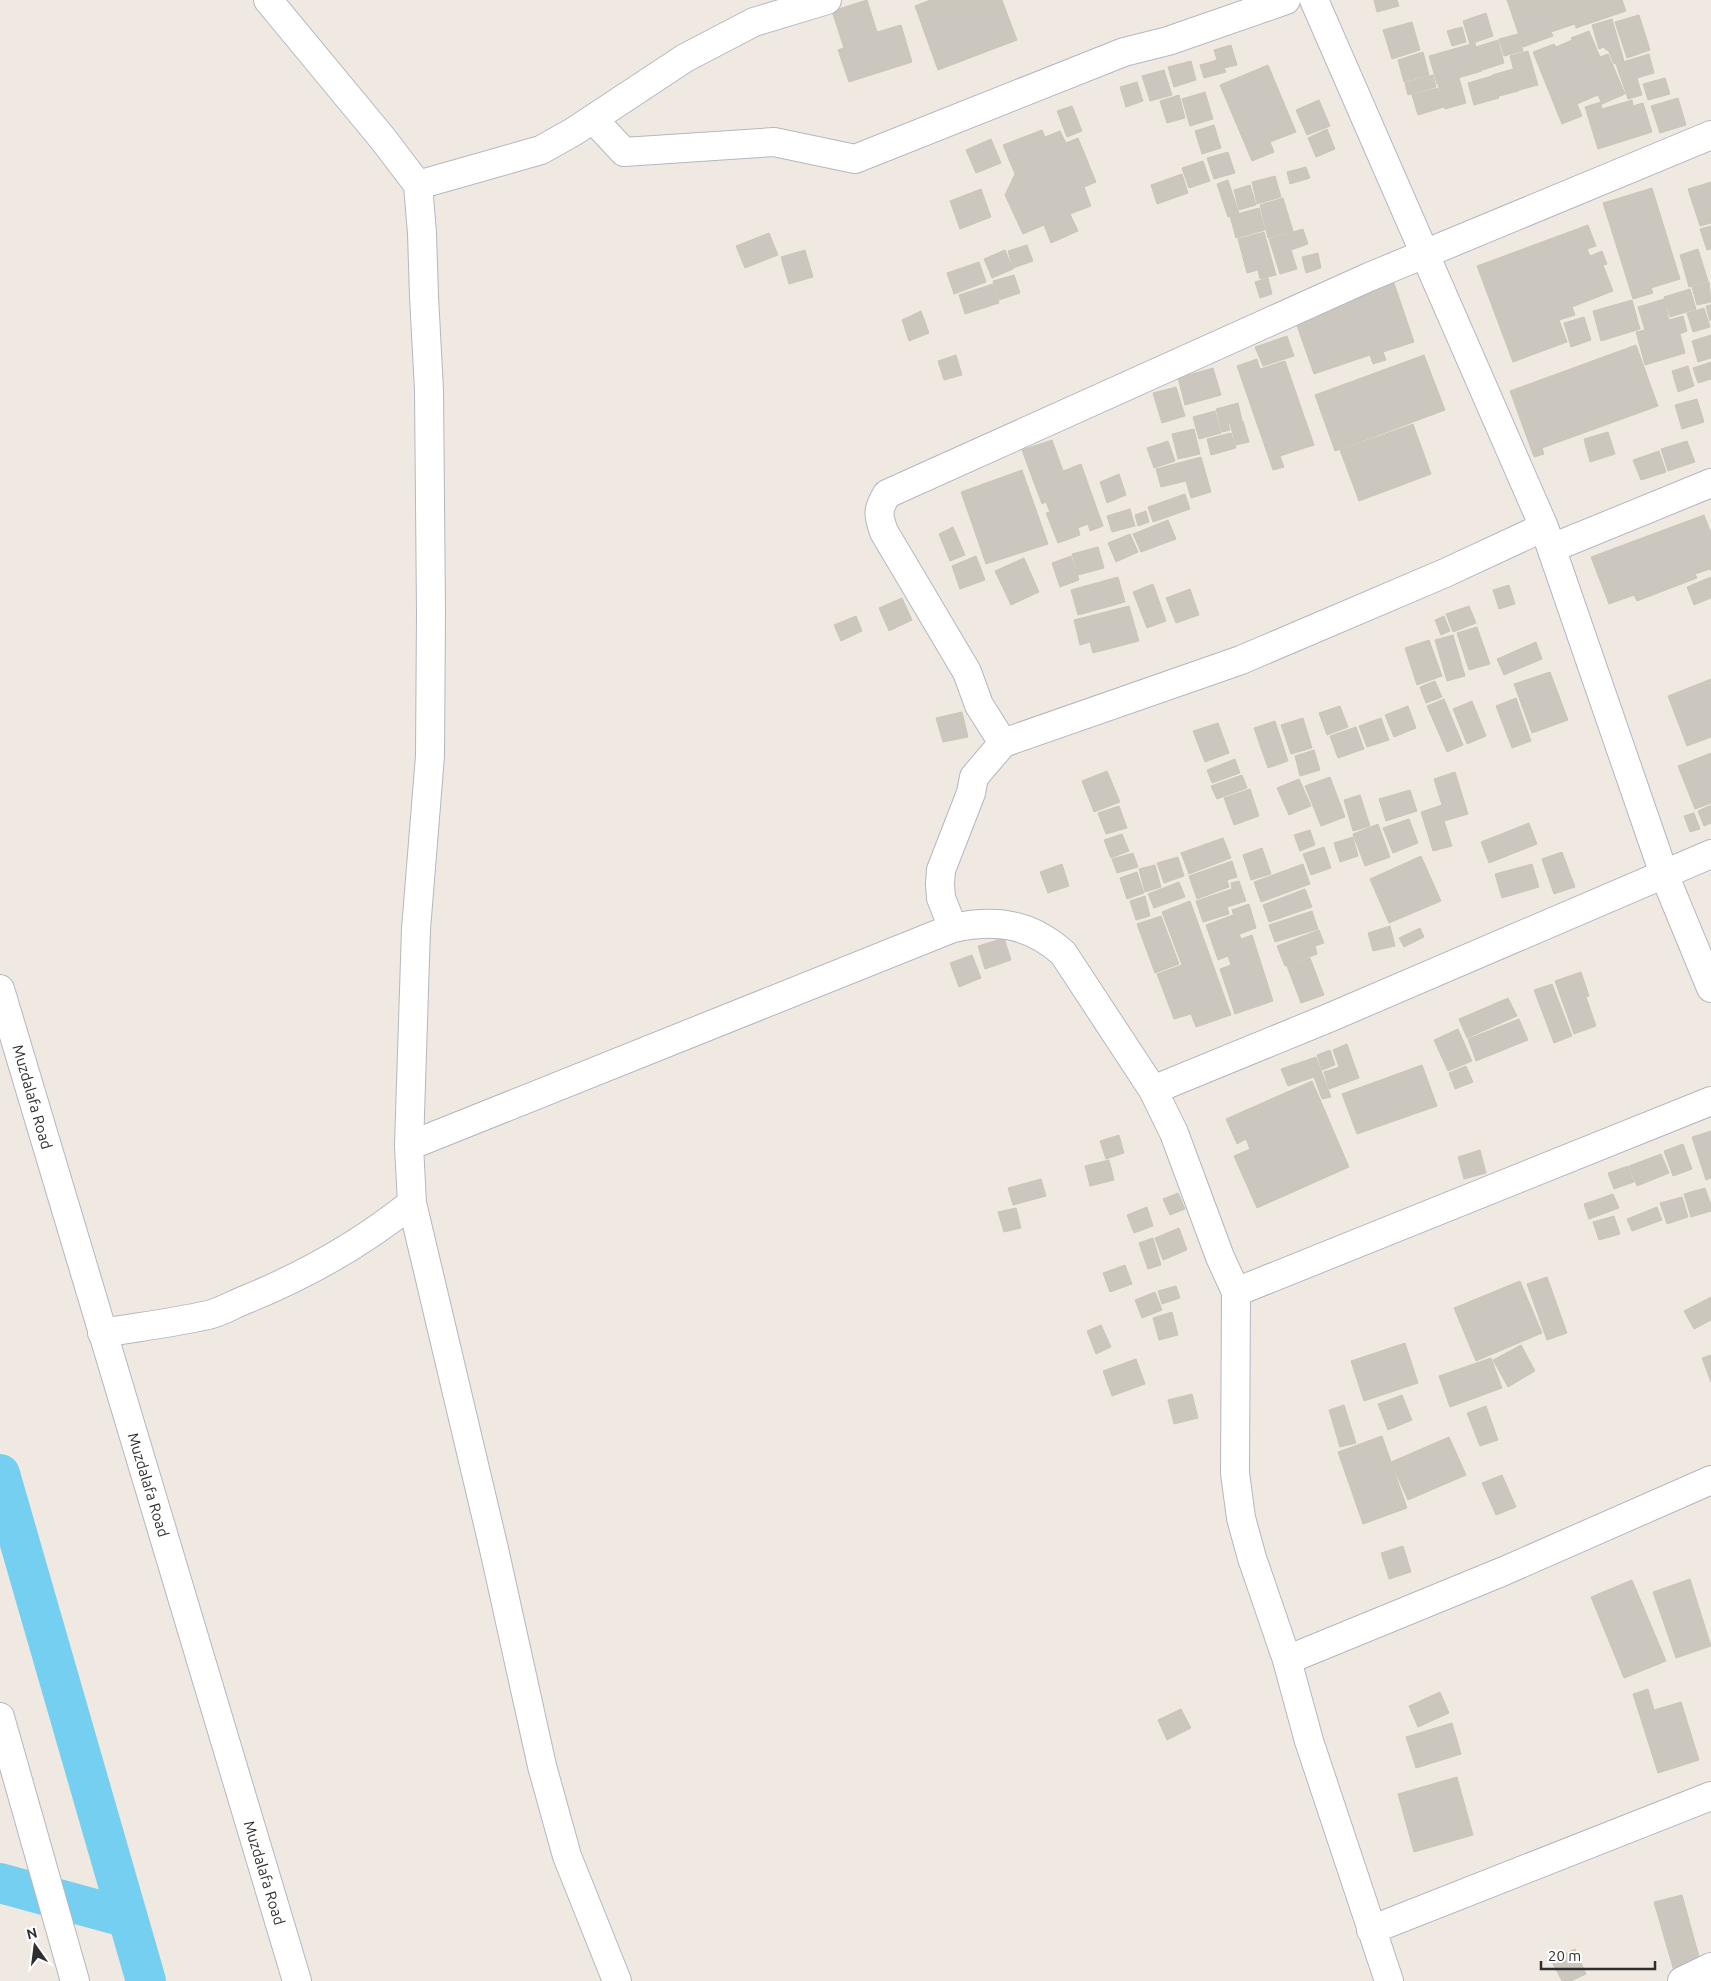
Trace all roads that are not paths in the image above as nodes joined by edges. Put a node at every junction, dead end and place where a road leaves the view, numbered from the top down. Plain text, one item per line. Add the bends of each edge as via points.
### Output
1 (268, 0) edge
2 (827, 0) edge
3 (1286, 0) edge
4 (1314, 0) edge
5 (755, 11) edge
6 (593, 118) junction
7 (1711, 135) edge
8 (418, 185) junction
9 (1424, 255) junction
10 (1711, 483) edge
11 (1548, 537) junction
12 (1003, 743) junction
13 (1711, 854) edge
14 (1664, 874) junction
15 (953, 928) junction
16 (1711, 988) edge
17 (0, 989) edge
18 (1153, 1090) junction
19 (1711, 1101) edge
20 (408, 1146) junction
21 (412, 1204) junction
22 (1236, 1292) junction
23 (102, 1333) junction
24 (1711, 1480) edge
25 (1287, 1660) junction
26 (0, 1717) edge
27 (1711, 1796) edge
28 (1370, 1930) junction
29 (1711, 1967) edge
30 (75, 1981) edge
31 (297, 1981) edge
32 (617, 1981) edge
33 (1389, 1981) edge
34 (1682, 1981) edge

1 - 8 street
2 - 5 street
3 - 6 street via 1168,41 1124,52 855,159 774,142 624,152
4 - 9 street
5 - 6 street
6 - 8 street via 541,150
7 - 9 street
8 - 20 street via 430,390 430,747 416,930
9 - 11 street
9 - 12 street via 1368,277 887,494 879,506 884,532 967,672 979,704
10 - 11 street
11 - 12 street via 1445,573 1241,660
11 - 14 street
12 - 15 street via 974,777 971,793 941,870 941,898
13 - 14 street
14 - 16 street
14 - 18 street
15 - 18 street via 1000,923 1036,933 1048,940 1062,953
15 - 20 street
17 - 23 street, Muzdalafa Road
18 - 22 street via 1174,1133
19 - 22 street
20 - 21 street
21 - 23 street via 380,1229 309,1271 259,1294 210,1314
21 - 32 street via 542,1766 567,1856
22 - 25 street via 1234,1473 1245,1534
23 - 31 street, Muzdalafa Road
24 - 25 street via 1504,1571
25 - 28 street via 1309,1742
26 - 30 street
27 - 28 street
28 - 33 street
29 - 34 street

